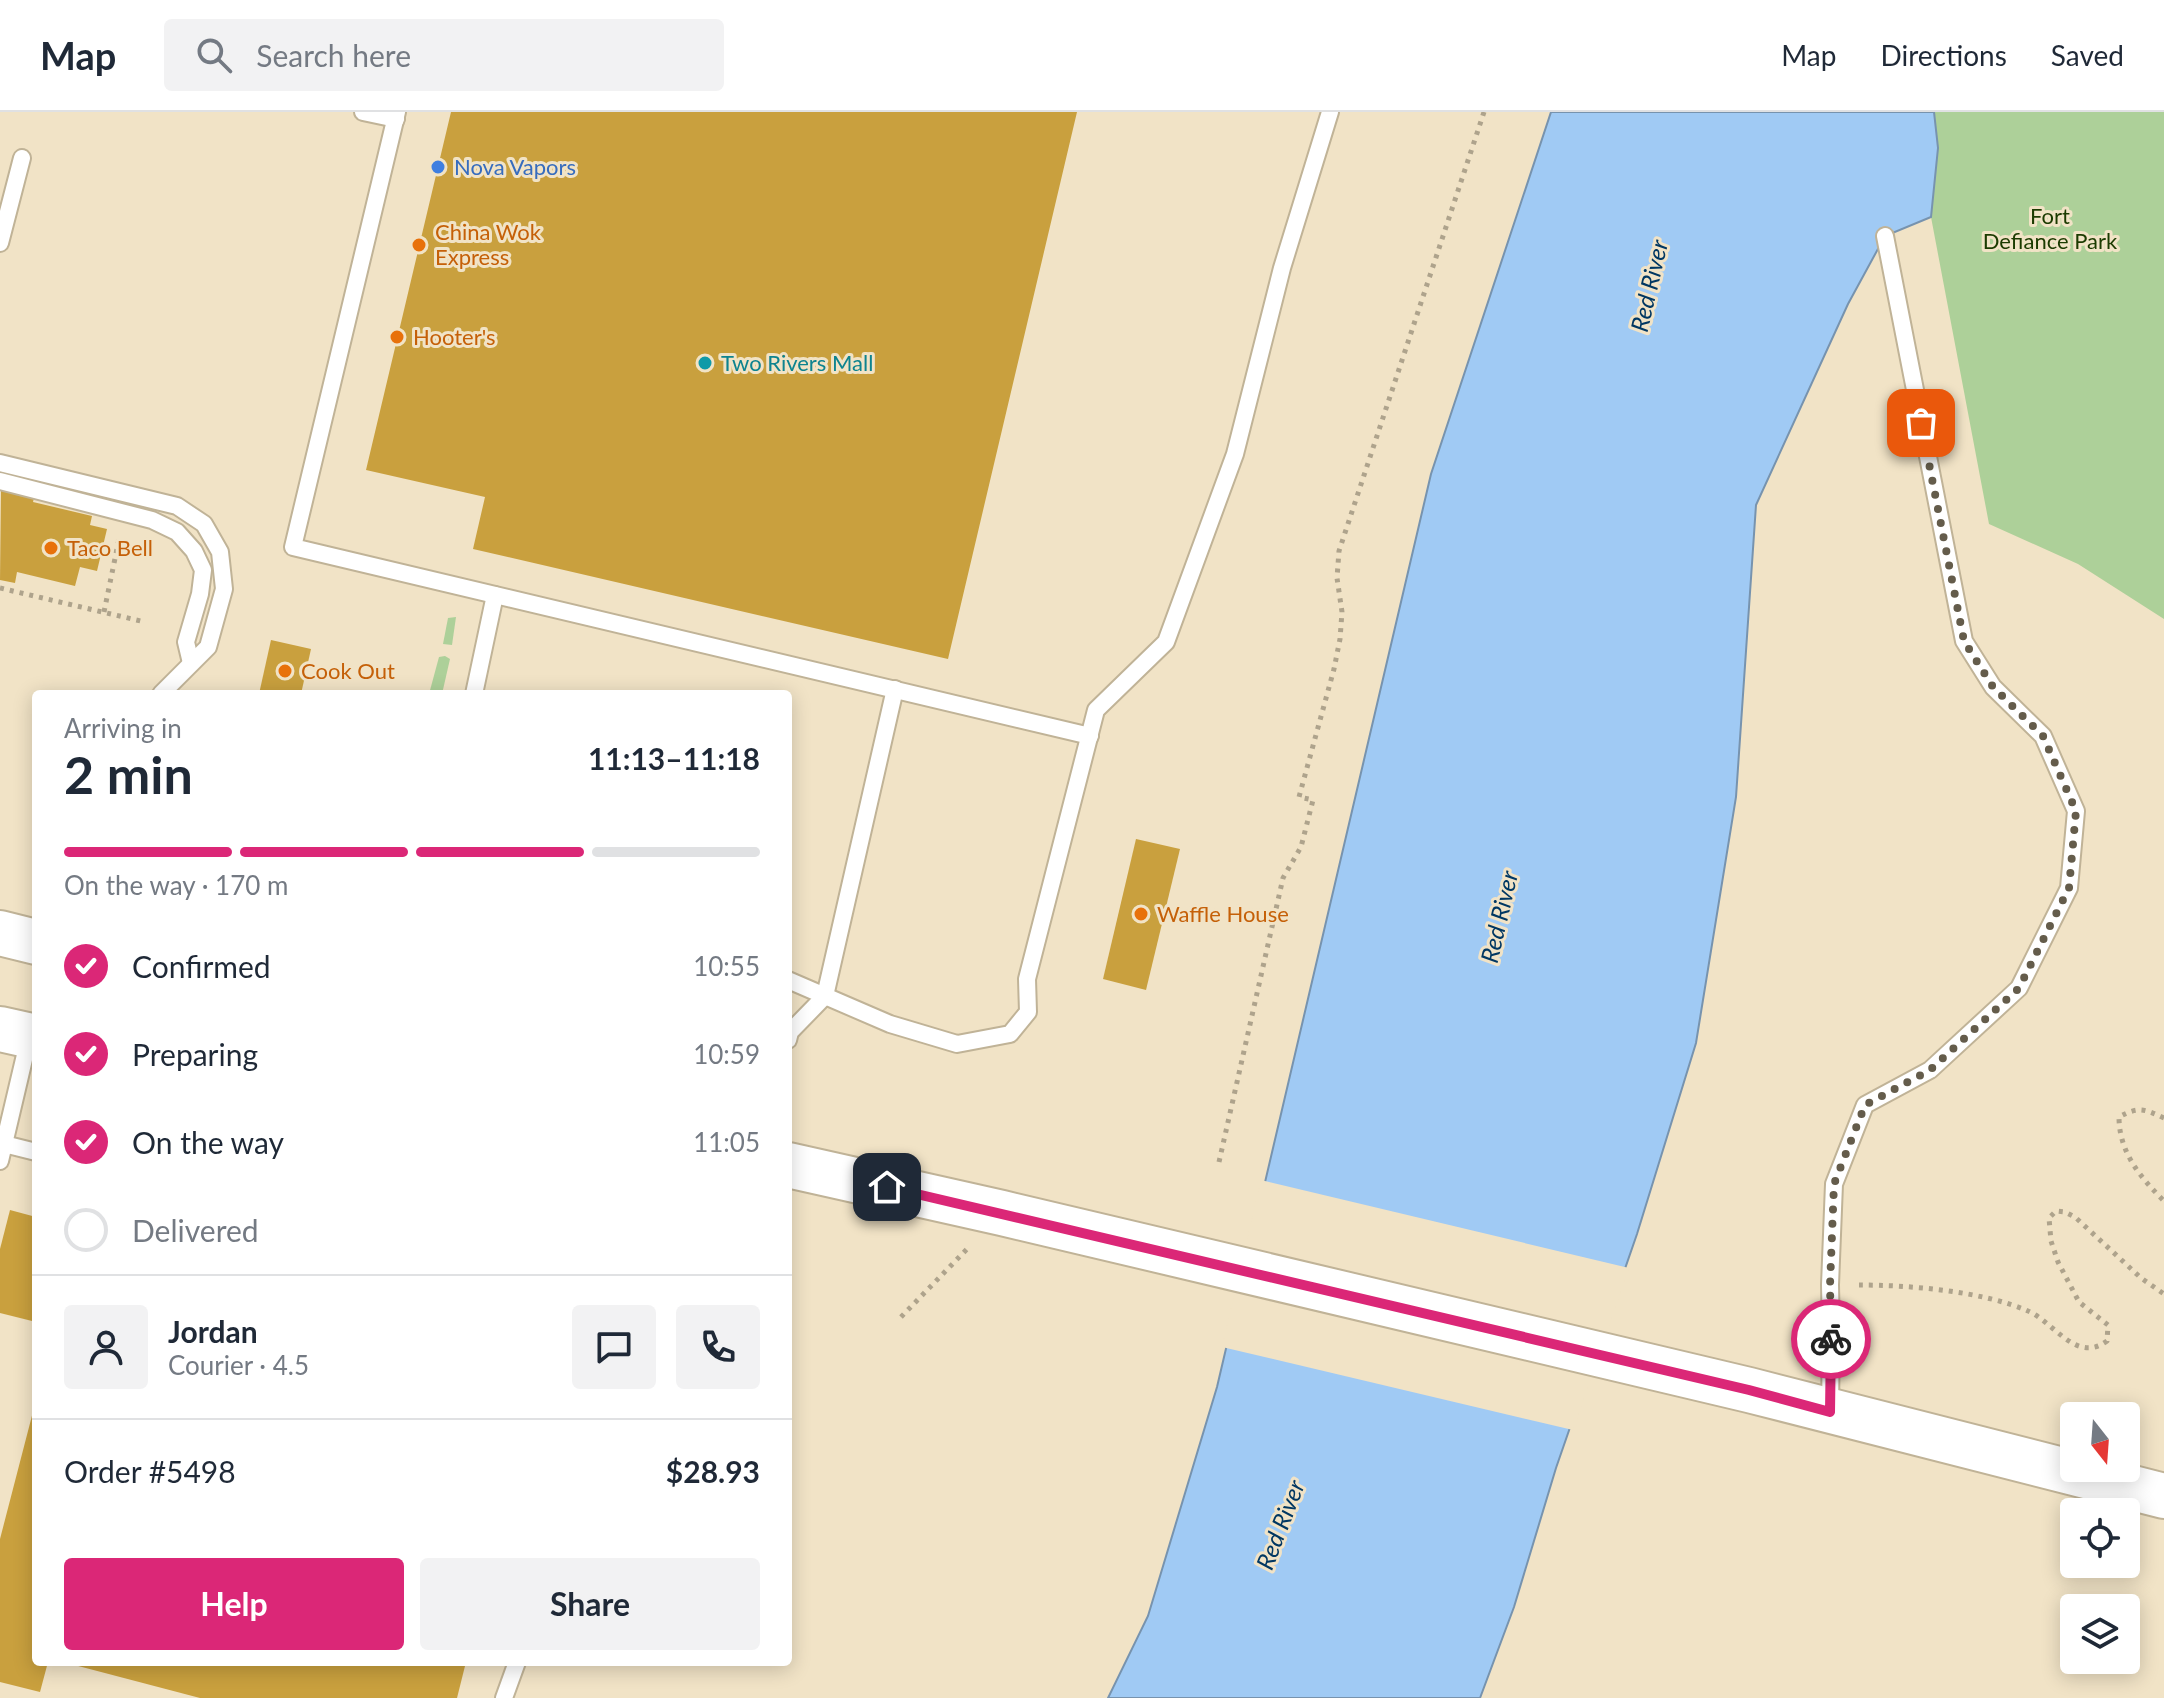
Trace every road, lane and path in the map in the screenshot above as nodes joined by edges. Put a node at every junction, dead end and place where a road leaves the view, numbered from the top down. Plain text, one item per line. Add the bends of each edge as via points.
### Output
1 (363, 112) edge
2 (1330, 112) edge
3 (1484, 112) edge
4 (396, 116) edge
5 (22, 158) dead end
6 (1885, 236) dead end
7 (0, 243) edge
8 (0, 463) edge
9 (0, 481) edge
10 (125, 513) junction
11 (0, 588) edge
12 (495, 595) junction
13 (104, 612) junction
14 (145, 622) dead end
15 (191, 663) junction
16 (895, 689) junction
17 (165, 690) edge
18 (475, 690) edge
19 (1090, 736) junction
20 (0, 933) edge
21 (32, 941) edge
22 (792, 982) edge
23 (825, 996) junction
24 (792, 1030) edge
25 (22, 1034) edge
26 (2164, 1118) edge
27 (2, 1149) edge
28 (32, 1152) edge
29 (1219, 1162) dead end
30 (792, 1166) edge
31 (2164, 1201) edge
32 (1002, 1213) junction
33 (1830, 1285) junction
34 (2164, 1294) edge
35 (901, 1317) dead end
36 (1830, 1412) junction
37 (2164, 1496) edge
38 (516, 1666) edge
39 (504, 1698) edge

1 - 4 lane
2 - 19 lane via 1282,268 1235,454 1166,642 1096,710
3 - 29 path via 1339,551 1340,639 1299,797 1313,800 1301,847 1283,878
4 - 12 lane via 293,547
5 - 7 lane
6 - 33 lane via 1964,641 1993,687 2043,736 2076,811 2069,888 2019,988 1930,1070 1865,1105 1834,1184
8 - 15 lane via 177,506 204,524 220,552 224,589 208,647
9 - 10 lane
10 - 13 path
10 - 15 lane via 177,532 203,570 186,642
11 - 13 path
12 - 16 lane
12 - 18 lane
13 - 14 path
15 - 17 lane
16 - 19 lane
16 - 23 lane
19 - 23 lane via 1027,979 1028,1012 1010,1034 957,1044 890,1024
20 - 21 highway
22 - 23 lane
23 - 24 lane
25 - 27 lane
26 - 31 path via 2135,1108 2119,1117 2128,1155
27 - 28 lane
30 - 32 highway
32 - 35 path
32 - 36 highway
33 - 34 path via 1889,1285 2005,1303 2031,1312 2082,1348 2098,1347 2107,1341 2108,1325 2079,1302 2058,1262 2049,1218 2056,1211 2075,1217
33 - 36 lane
36 - 37 highway
38 - 39 lane

